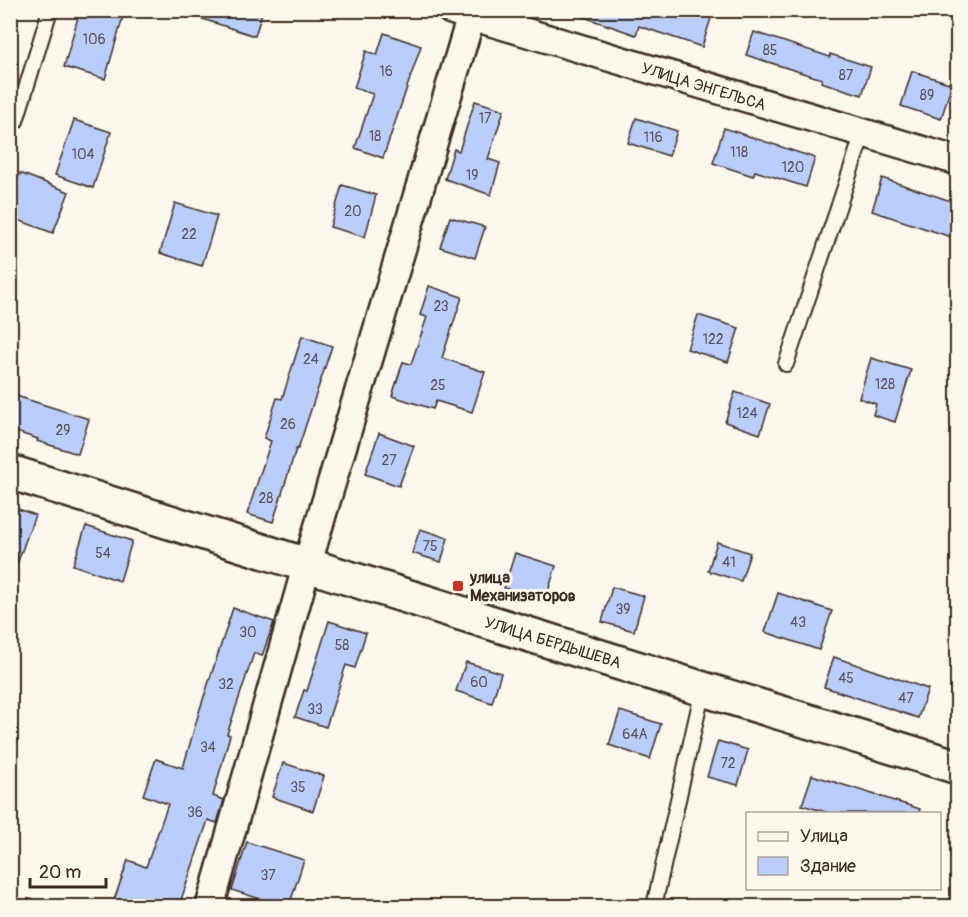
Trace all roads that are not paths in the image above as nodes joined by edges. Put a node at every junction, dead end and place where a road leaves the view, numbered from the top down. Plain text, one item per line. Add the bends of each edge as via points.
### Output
1 (50, 10) edge
2 (465, 13) edge
3 (16, 121) dead end
4 (863, 133) junction
5 (957, 161) edge
6 (786, 364) dead end
7 (10, 472) edge
8 (307, 565) junction
9 (703, 689) junction
10 (957, 767) edge
11 (210, 906) edge
12 (654, 906) edge

1 - 3 lane
2 - 4 street, УЛИЦА ЭНГЕЛЬСА
2 - 8 street
4 - 5 street, УЛИЦА ЭНГЕЛЬСА
4 - 6 lane
7 - 8 street, УЛИЦА БЕРДЫШЕВА
8 - 9 street, УЛИЦА БЕРДЫШЕВА
8 - 11 street
9 - 10 street, УЛИЦА БЕРДЫШЕВА
9 - 12 lane

